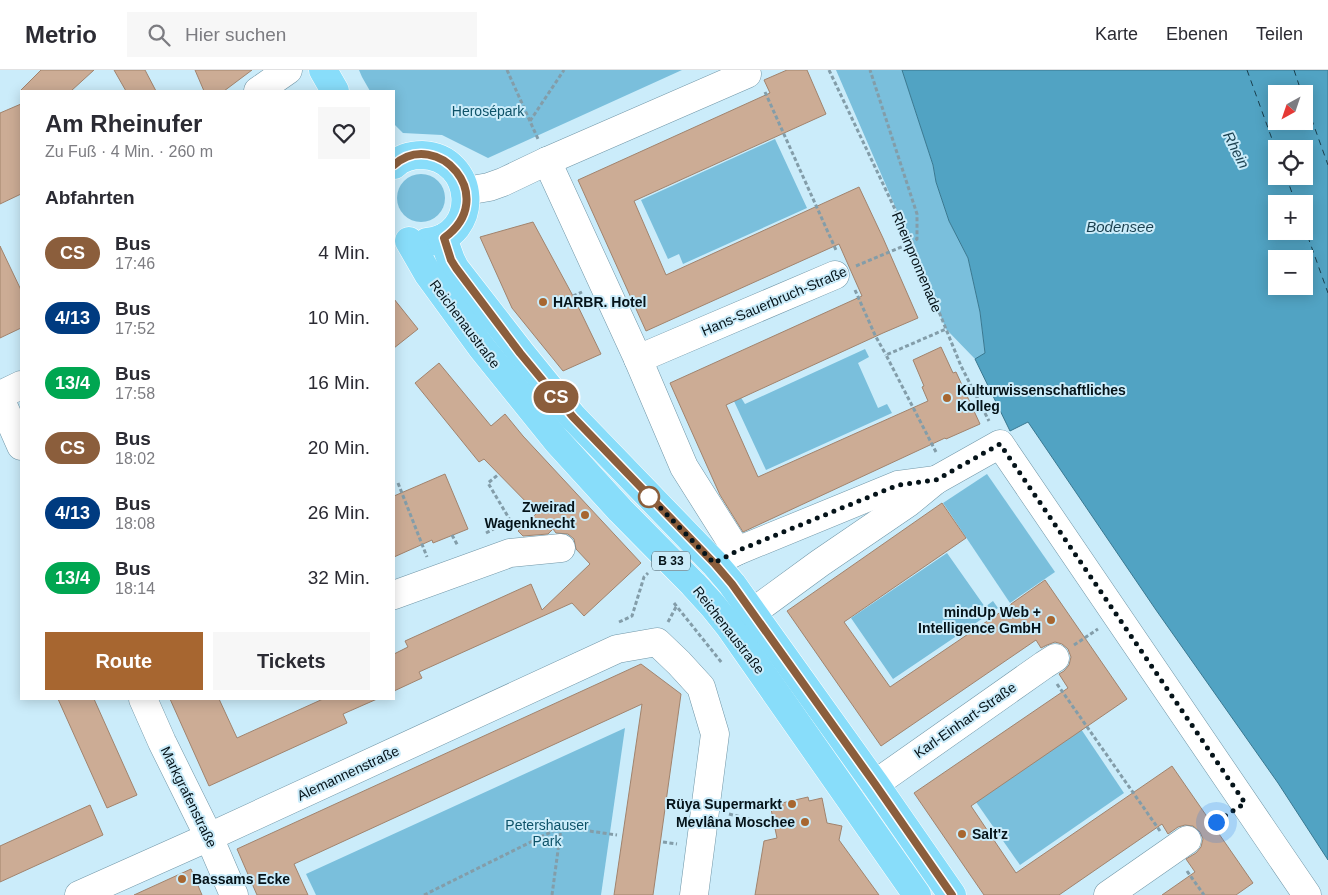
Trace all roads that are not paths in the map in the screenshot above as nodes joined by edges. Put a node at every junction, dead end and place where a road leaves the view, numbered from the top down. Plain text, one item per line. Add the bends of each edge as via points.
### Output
1 (288, 70) edge
2 (323, 70) edge
3 (747, 74) dead end
4 (259, 90) edge
5 (334, 90) edge
6 (547, 160) junction
7 (395, 164) edge
8 (559, 188) junction
9 (466, 191) junction
10 (401, 236) edge
11 (444, 238) junction
12 (589, 273) dead end
13 (840, 273) road end
14 (638, 359) junction
15 (20, 387) edge
16 (0, 397) edge
17 (20, 444) edge
18 (941, 477) junction
19 (795, 527) junction
20 (561, 548) dead end
21 (726, 557) junction
22 (820, 563) junction
23 (395, 595) edge
24 (752, 612) junction
25 (1055, 658) road end
26 (143, 700) edge
27 (875, 784) junction
28 (209, 837) junction
29 (1187, 840) road end
30 (80, 895) edge
31 (234, 895) edge
32 (694, 895) edge
33 (917, 895) edge
34 (952, 895) edge
35 (1108, 895) edge
36 (1308, 895) edge

1 - 4 street
2 - 5 main road
3 - 6 street
6 - 8 street
6 - 9 street via 503,182
7 - 9 main road via 417,155 439,158 456,171
8 - 12 street via 555,198
8 - 14 street
9 - 11 main road via 460,223
10 - 11 main road via 421,243
10 - 33 main road, Reichenaustraße / B 33 via 482,348 557,441 700,591 729,626
11 - 21 main road, Reichenaustraße / B 33 via 456,268 573,417
13 - 14 street, Hans-Sauerbruch-Straße
14 - 21 street
15 - 16 street
16 - 17 street
18 - 19 street via 898,485
18 - 22 street
18 - 36 street via 1000,444
19 - 21 street
19 - 22 street
20 - 23 street via 510,553
21 - 24 main road, Reichenaustraße / B 33 via 732,584
22 - 24 street
24 - 27 main road, Reichenaustraße / B 33
25 - 27 street, Karl-Einhart-Straße
26 - 28 street, Markgrafenstraße
27 - 34 main road, Reichenaustraße / B 33
28 - 30 street, Alemannenstraße
28 - 31 street, Markgrafenstraße
28 - 32 street, Alemannenstraße via 617,636 657,642 679,662 701,687 715,734
29 - 35 street

